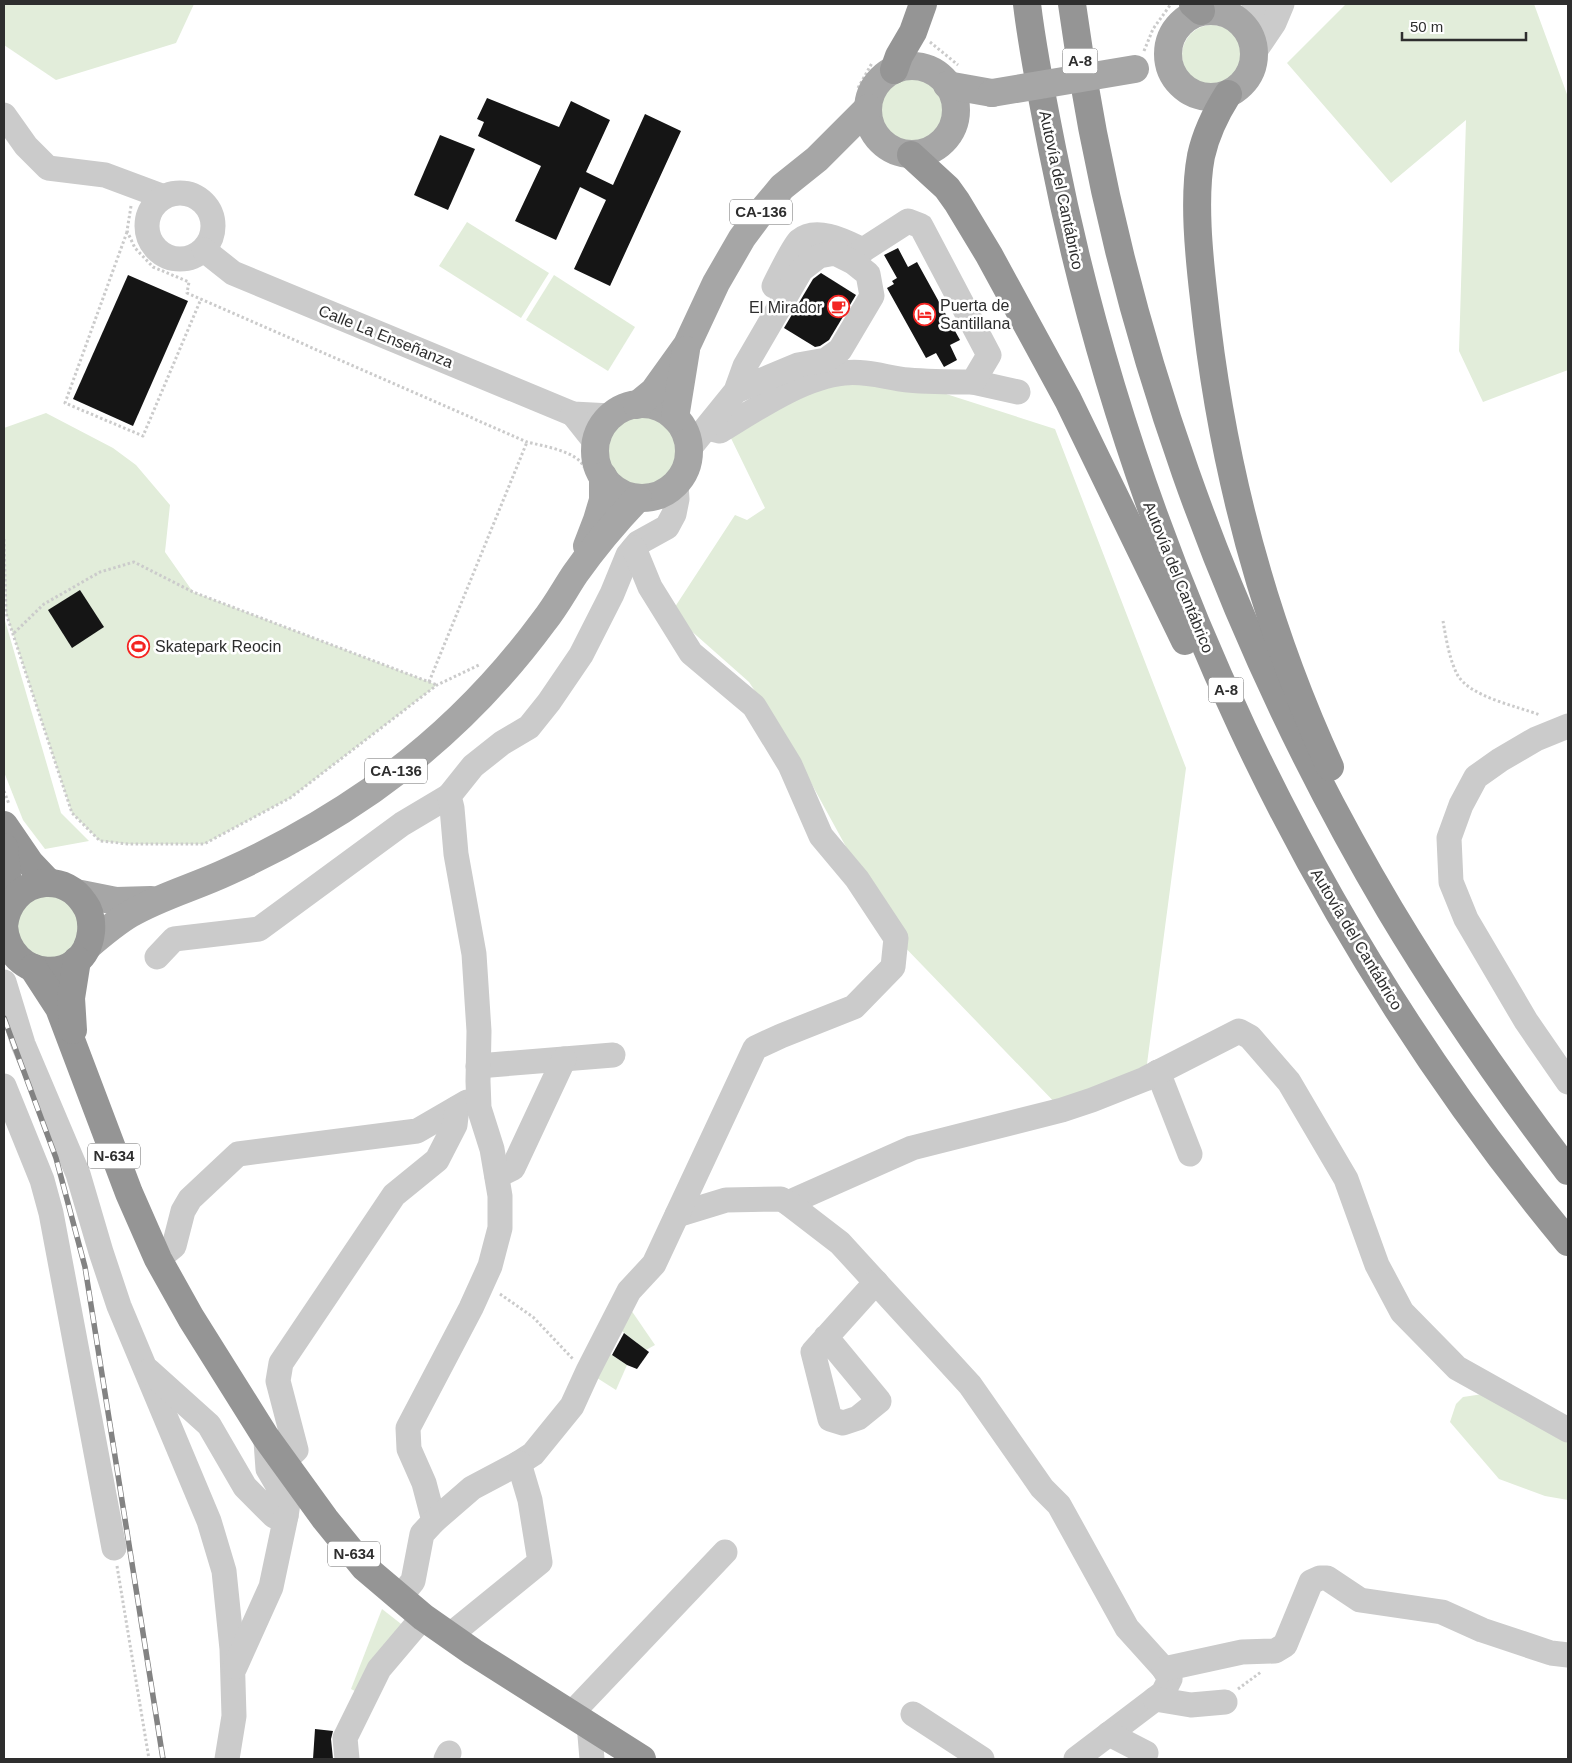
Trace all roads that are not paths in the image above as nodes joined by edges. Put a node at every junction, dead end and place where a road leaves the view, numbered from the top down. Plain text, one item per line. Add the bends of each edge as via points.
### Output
1 (923, 4) edge
2 (1027, 4) edge
3 (1072, 4) edge
4 (1268, 4) edge
5 (1282, 4) edge
6 (1217, 11) edge
7 (1255, 51) junction
8 (1168, 52) junction
9 (1138, 63) junction
10 (894, 70) junction
11 (1176, 80) junction
12 (948, 85) junction
13 (992, 93) junction
14 (1228, 94) junction
15 (868, 108) junction
16 (4, 115) edge
17 (955, 116) junction
18 (886, 146) junction
19 (911, 155) junction
20 (817, 159) junction
21 (164, 197) junction
22 (204, 250) junction
23 (845, 251) junction
24 (687, 345) junction
25 (973, 382) junction
26 (736, 391) junction
27 (1018, 392) dead end
28 (637, 404) junction
29 (573, 414) junction
30 (611, 416) junction
31 (677, 419) junction
32 (713, 420) junction
33 (596, 443) junction
34 (689, 449) junction
35 (594, 473) junction
36 (676, 484) junction
37 (638, 498) junction
38 (634, 548) junction
39 (576, 573) junction
40 (1565, 727) edge
41 (449, 796) junction
42 (7, 816) edge
43 (4, 848) edge
44 (49, 883) junction
45 (76, 893) junction
46 (160, 899) junction
47 (5, 918) edge
48 (82, 953) junction
49 (157, 957) dead end
50 (13, 968) edge
51 (76, 1052) junction
52 (613, 1055) dead end
53 (564, 1059) junction
54 (478, 1066) junction
55 (1158, 1072) junction
56 (1568, 1082) edge
57 (4, 1086) edge
58 (468, 1102) junction
59 (1190, 1154) dead end
60 (1568, 1170) edge
61 (497, 1176) junction
62 (788, 1203) junction
63 (1545, 1214) junction
64 (677, 1215) junction
65 (1568, 1242) edge
66 (158, 1259) junction
67 (876, 1282) junction
68 (826, 1338) dead end
69 (144, 1366) junction
70 (1568, 1430) edge
71 (265, 1436) junction
72 (283, 1462) junction
73 (519, 1463) junction
74 (286, 1516) junction
75 (434, 1521) junction
76 (114, 1548) road end
77 (726, 1552) dead end
78 (400, 1597) junction
79 (423, 1616) junction
80 (449, 1636) junction
81 (1568, 1655) edge
82 (1164, 1670) junction
83 (233, 1671) junction
84 (1155, 1699) junction
85 (1225, 1702) road end
86 (913, 1714) dead end
87 (580, 1719) junction
88 (1109, 1734) junction
89 (1146, 1753) dead end
90 (227, 1759) edge
91 (347, 1759) edge
92 (592, 1759) edge
93 (642, 1759) edge
94 (982, 1759) edge
95 (1076, 1759) edge

1 - 10 highway
2 - 63 highway, Autovía del Cantábrico / A-8 via 1060,188 1090,314 1152,509 1202,636 1270,782 1336,907 1442,1074
3 - 60 highway, A-8 via 1090,117 1132,299 1179,452 1239,611 1328,799 1391,912 1512,1096
4 - 6 street
5 - 7 street via 1274,23
6 - 7 main road via 1250,34
6 - 8 main road via 1188,17 1170,38
7 - 14 main road via 1249,77
8 - 9 main road
8 - 11 main road
9 - 11 main road
9 - 13 main road, bridge
10 - 12 main road via 906,66 923,68
10 - 15 main road via 875,85
11 - 14 main road via 1186,90 1200,96
12 - 13 main road
12 - 17 main road via 956,105
13 - 17 main road
14 - 60 highway via 1211,124 1201,156 1197,195 1200,264 1217,397 1255,566 1288,665 1353,815 1406,913 1468,1016
15 - 18 main road via 869,123
15 - 20 main road
16 - 21 street via 26,146 48,168 105,175
17 - 19 main road via 952,128 935,148
18 - 19 main road
18 - 20 main road via 850,146
19 - 63 highway via 947,188 957,202 1028,324 1235,742 1324,907 1420,1061 1486,1148
20 - 24 main road, CA-136 via 782,188 742,238 716,283
21 - 22 street via 191,194 209,208 214,230
21 - 22 street via 150,212 148,232 151,242 166,256 176,259 196,256
22 - 29 street, Calle La Enseñanza via 233,274
23 - 25 street via 908,221 922,226 989,355
23 - 26 street via 811,236 799,241 757,316 766,330 745,366
23 - 26 street via 868,274 872,296 840,350 826,360 798,365
24 - 28 main road via 654,391
24 - 31 main road
25 - 27 street
25 - 32 street via 906,380 860,372 843,373 816,379 720,431
26 - 32 street
28 - 30 main road
28 - 31 main road via 664,409
29 - 30 street, Calle La Enseñanza
29 - 33 street, Calle La Enseñanza
30 - 33 main road via 601,428
31 - 32 street
31 - 34 main road via 686,434
32 - 34 street
33 - 35 main road via 598,466
34 - 36 main road via 686,468
35 - 37 main road via 618,491
35 - 39 main road via 603,500
36 - 37 main road via 658,495
36 - 38 street via 674,514 667,527
37 - 39 main road
38 - 41 street via 581,656 549,702 529,727 472,766
38 - 64 street via 650,587 692,653 754,706 790,765 821,836 856,879 896,938 894,967 854,1007 755,1048
39 - 46 main road, CA-136 via 545,620 505,669 447,728 396,771 343,809 293,839 220,875
40 - 56 street via 1536,739 1476,777 1449,838 1451,882 1466,919 1526,1021
41 - 49 street via 402,824 259,929 174,939
41 - 54 street via 474,954
42 - 44 highway via 30,863
43 - 47 highway, N-634
44 - 45 highway
44 - 47 highway via 20,893
45 - 46 main road via 116,901
45 - 48 highway, N-634 via 91,918 91,936
46 - 48 main road via 114,924
47 - 50 highway, N-634 via 4,934
48 - 50 highway via 56,970
48 - 51 highway, N-634 via 72,998
50 - 51 highway, N-634 via 58,1008
50 - 69 street via 23,1044 78,1174 116,1297
51 - 66 highway, N-634 via 128,1193
52 - 53 street
53 - 54 street
53 - 61 street via 513,1168
54 - 58 street
55 - 59 street
55 - 62 street via 1062,1110 912,1148
55 - 70 street via 1239,1031 1250,1037 1289,1082 1346,1179 1377,1265 1402,1312 1456,1368
57 - 76 street via 42,1180
58 - 61 street via 478,1108
58 - 66 street via 416,1131 238,1154 190,1199 183,1211 174,1246
58 - 72 street via 436,1160 394,1195 282,1363 278,1381 296,1444 296,1450
61 - 75 street via 500,1228 490,1266 472,1308 408,1428 409,1449 424,1483
62 - 64 street via 781,1200 726,1200
62 - 67 street via 840,1243
63 - 65 highway, Autovía del Cantábrico / A-8
64 - 73 street via 654,1264 629,1291 572,1406 533,1454
66 - 71 highway, N-634
67 - 68 street
67 - 82 street via 970,1385 1042,1488 1059,1505 1127,1628
69 - 74 street via 209,1425 245,1487 274,1516
69 - 83 street via 208,1521 224,1571
71 - 72 highway, N-634
71 - 74 street via 268,1469 288,1503
72 - 78 highway, N-634 via 364,1566
73 - 75 street via 472,1488
73 - 80 street via 530,1500 540,1562
74 - 83 street via 271,1587
75 - 78 street via 422,1534 412,1581
77 - 87 street
78 - 79 highway, N-634
79 - 80 highway, N-634
79 - 91 street via 378,1669 345,1738
80 - 87 highway, N-634
81 - 82 street via 1552,1653 1442,1612 1360,1600 1327,1578 1320,1578 1311,1582 1285,1645 1275,1651 1261,1658
82 - 84 street via 1170,1679 1164,1693
83 - 90 street via 234,1716
84 - 85 street via 1191,1706
84 - 88 street
86 - 94 street
87 - 92 street
87 - 93 highway, N-634
88 - 89 street
88 - 95 street

